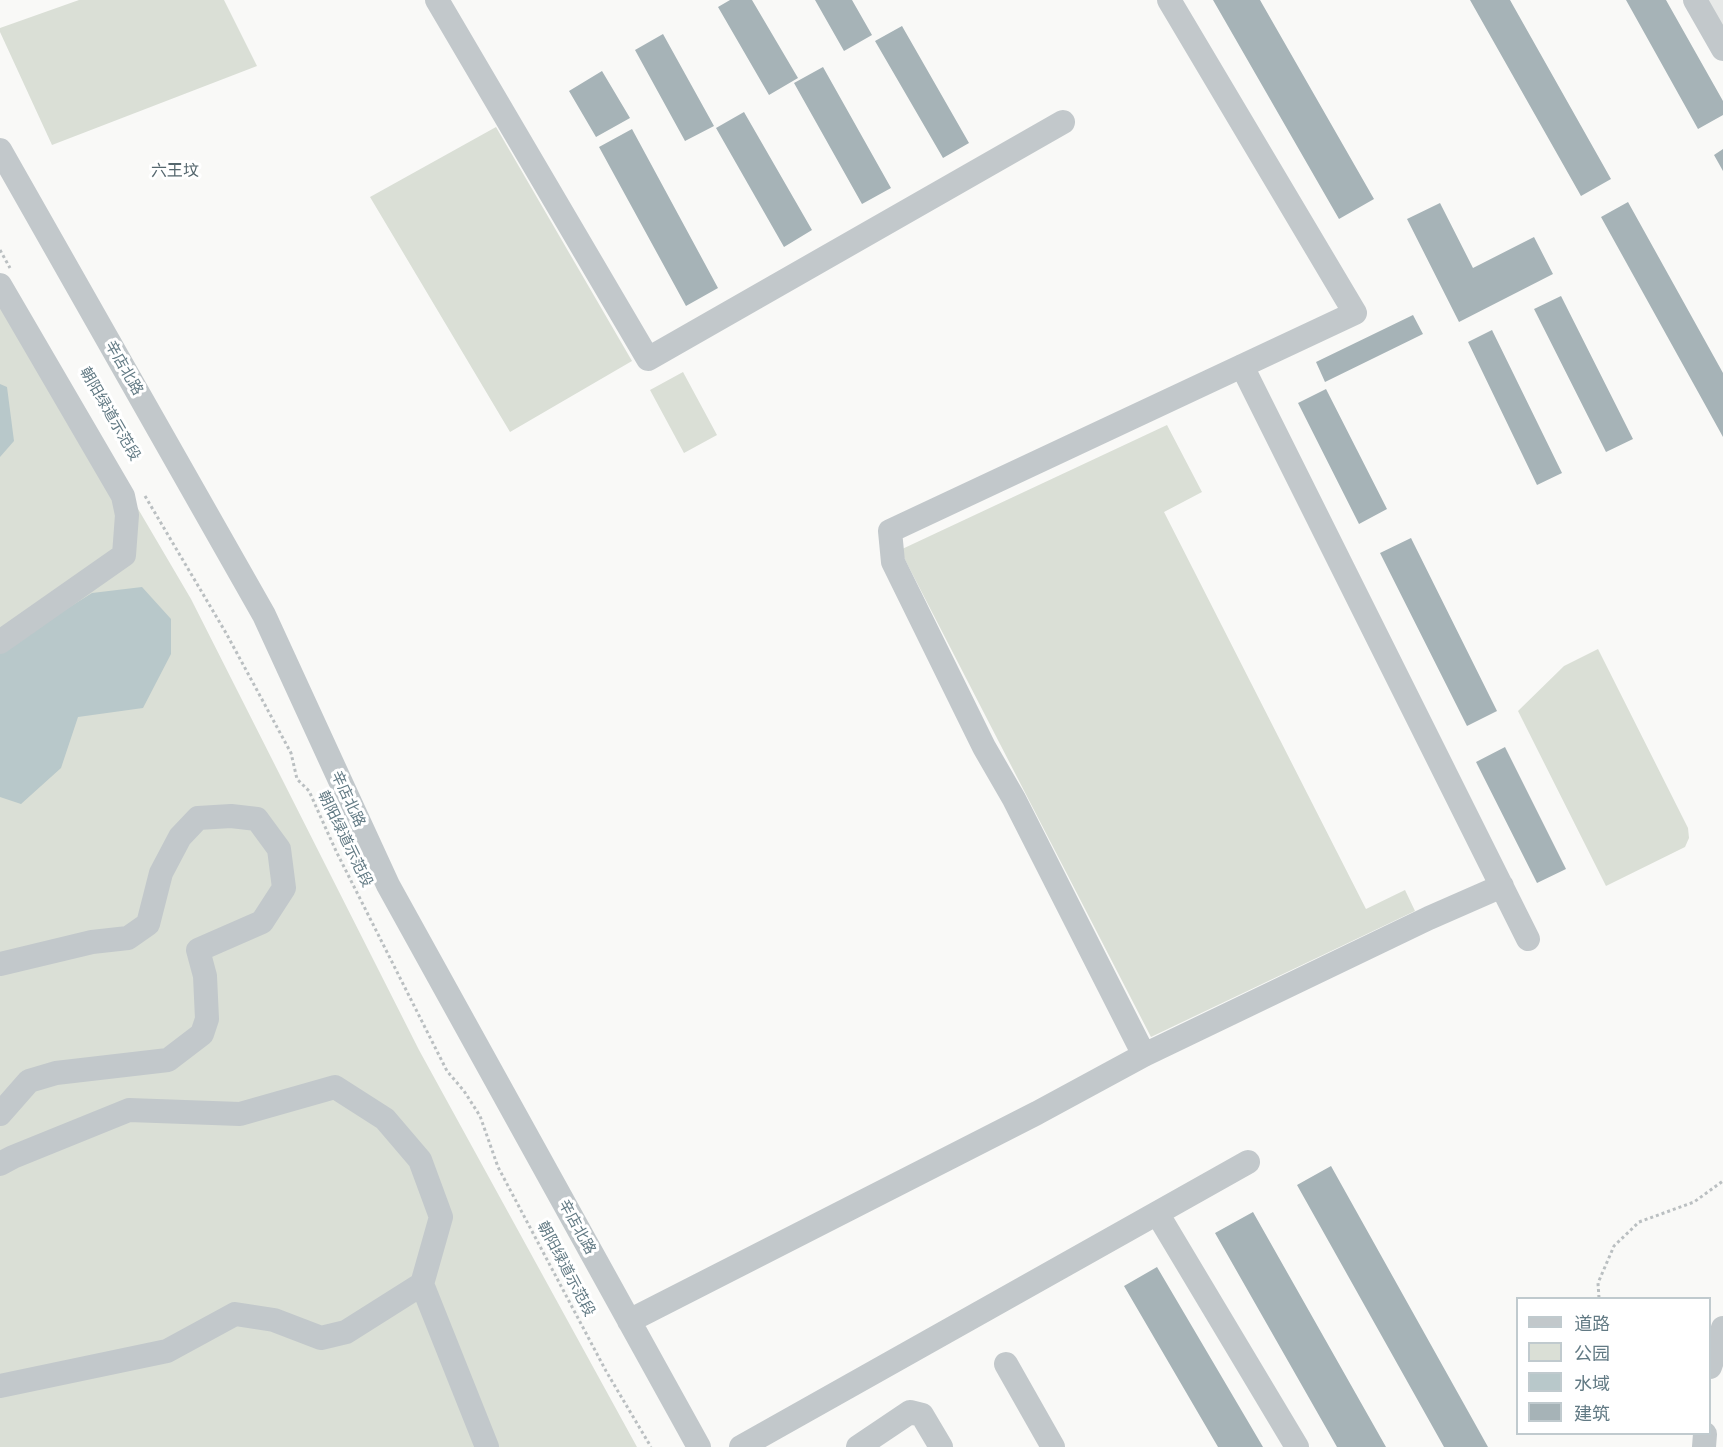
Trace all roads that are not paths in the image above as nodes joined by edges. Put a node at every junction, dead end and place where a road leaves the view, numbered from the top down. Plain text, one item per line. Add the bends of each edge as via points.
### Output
1 (437, 0) edge
2 (1169, 0) edge
3 (1695, 0) edge
4 (1723, 49) edge
5 (1063, 122) dead end
6 (0, 150) edge
7 (6, 278) edge
8 (1242, 366) junction
9 (0, 642) edge
10 (1502, 886) junction
11 (1528, 939) dead end
12 (0, 964) edge
13 (1144, 1054) junction
14 (0, 1114) edge
15 (1248, 1162) dead end
16 (0, 1164) edge
17 (1157, 1213) junction
18 (422, 1284) junction
19 (629, 1321) junction
20 (1723, 1328) edge
21 (1006, 1364) dead end
22 (1711, 1364) edge
23 (0, 1386) edge
24 (487, 1447) edge
25 (699, 1447) edge
26 (741, 1447) edge
27 (858, 1447) edge
28 (941, 1447) edge
29 (1053, 1447) edge
30 (1297, 1447) edge

1 - 5 street via 648,359
2 - 8 street via 1355,313
3 - 4 street
6 - 19 street, 辛店北路 via 264,615 388,885
7 - 9 street via 123,496 127,515 124,555
8 - 10 street
8 - 13 street via 890,531 892,562
10 - 11 street
10 - 13 street
12 - 14 street via 92,942 128,938 148,924 161,873 180,837 198,818 257,819 279,849 284,888 262,922 198,950 205,976 207,1019 202,1034 168,1060 56,1073 29,1082
13 - 19 street via 1037,1113
15 - 17 street
16 - 18 street via 129,1110 240,1114 335,1087 385,1119 420,1160 441,1217
17 - 26 street
17 - 30 street
18 - 23 street via 346,1332 321,1338 274,1320 235,1314 167,1351
18 - 24 street
19 - 25 street, 辛店北路
20 - 22 street
21 - 29 street
27 - 28 street via 910,1412 922,1415

